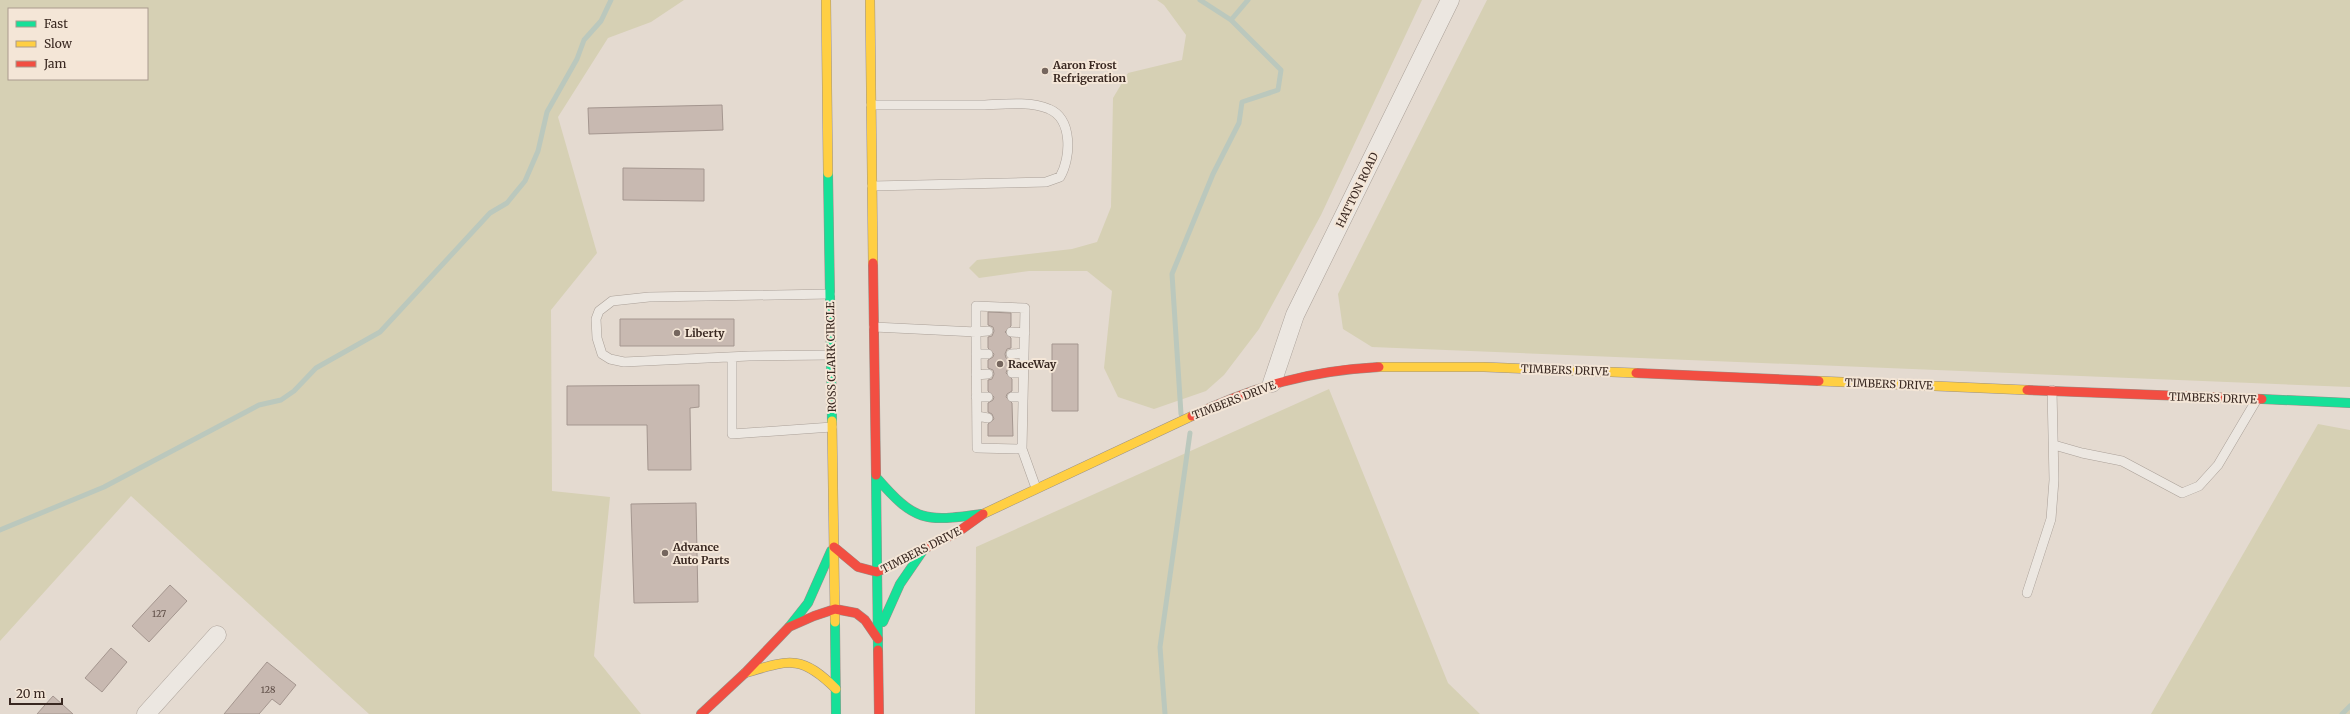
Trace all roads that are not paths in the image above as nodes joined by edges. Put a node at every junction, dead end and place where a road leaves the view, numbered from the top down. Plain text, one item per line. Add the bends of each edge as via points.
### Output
1 (826, 0) edge
2 (870, 0) edge
3 (1450, 0) edge
4 (871, 105) junction
5 (872, 186) junction
6 (830, 294) junction
7 (874, 327) junction
8 (988, 331) dead end
9 (976, 332) junction
10 (1011, 332) dead end
11 (1024, 333) junction
12 (1024, 353) junction
13 (976, 354) junction
14 (988, 354) dead end
15 (1011, 354) dead end
16 (831, 355) junction
17 (732, 357) junction
18 (1012, 373) dead end
19 (988, 374) dead end
20 (1023, 374) junction
21 (976, 375) junction
22 (1272, 383) junction
23 (2052, 390) junction
24 (976, 396) junction
25 (988, 397) dead end
26 (1012, 397) dead end
27 (1023, 397) junction
28 (2257, 399) junction
29 (2350, 403) edge
30 (977, 416) junction
31 (988, 418) dead end
32 (1012, 420) dead end
33 (1022, 420) junction
34 (832, 427) junction
35 (2054, 445) junction
36 (1022, 449) junction
37 (876, 477) junction
38 (1036, 488) junction
39 (982, 514) junction
40 (834, 547) junction
41 (924, 549) junction
42 (877, 572) junction
43 (2027, 593) dead end
44 (834, 609) junction
45 (789, 627) junction
46 (217, 635) dead end
47 (878, 639) junction
48 (745, 673) junction
49 (836, 689) junction
50 (146, 714) edge
51 (701, 714) edge
52 (836, 714) edge
53 (879, 714) edge

1 - 6 main road, ROSS CLARK CIRCLE
2 - 4 main road
3 - 22 street, HATTON ROAD via 1295,315
4 - 5 main road
4 - 5 lane via 999,104 1048,109 1062,119 1067,154 1066,167 1060,177 1046,182
5 - 7 main road
6 - 16 main road, ROSS CLARK CIRCLE
6 - 17 lane via 649,297 612,301 599,311 596,319 597,338 602,354 610,359 624,362
7 - 9 lane
7 - 37 main road
8 - 9 lane
9 - 11 lane via 976,306 1025,308
9 - 13 lane
10 - 11 lane
11 - 12 lane
12 - 15 lane
12 - 20 lane
13 - 14 lane
13 - 21 lane
16 - 17 lane
16 - 34 main road, ROSS CLARK CIRCLE
17 - 34 lane via 732,434
18 - 20 lane
19 - 21 lane
20 - 27 lane
21 - 24 lane
22 - 23 main road, TIMBERS DRIVE via 1312,374 1412,366
22 - 38 main road, TIMBERS DRIVE via 1223,402
23 - 28 main road, TIMBERS DRIVE
23 - 35 lane
24 - 25 lane
24 - 30 lane
26 - 27 lane
27 - 33 lane
28 - 29 main road, TIMBERS DRIVE
28 - 35 lane via 2218,465 2199,486 2182,493 2122,461
30 - 31 lane
30 - 36 lane via 977,448
32 - 33 lane
33 - 36 lane
34 - 40 main road, ROSS CLARK CIRCLE
35 - 43 lane via 2051,520
36 - 38 lane
37 - 39 main road via 899,504 909,512 924,518 940,520
37 - 42 main road
38 - 39 main road, TIMBERS DRIVE
39 - 41 main road, TIMBERS DRIVE via 958,532
40 - 42 main road, TIMBERS DRIVE via 854,565 866,571
40 - 44 main road, ROSS CLARK CIRCLE
40 - 45 main road via 808,603
41 - 42 main road, TIMBERS DRIVE
41 - 47 main road via 905,573 893,594
42 - 47 main road
44 - 45 main road
44 - 47 main road via 856,613 865,620
44 - 49 main road, ROSS CLARK CIRCLE
45 - 48 main road
46 - 50 street
47 - 53 main road
48 - 49 main road via 788,660 820,672
48 - 51 main road
49 - 52 main road, ROSS CLARK CIRCLE

